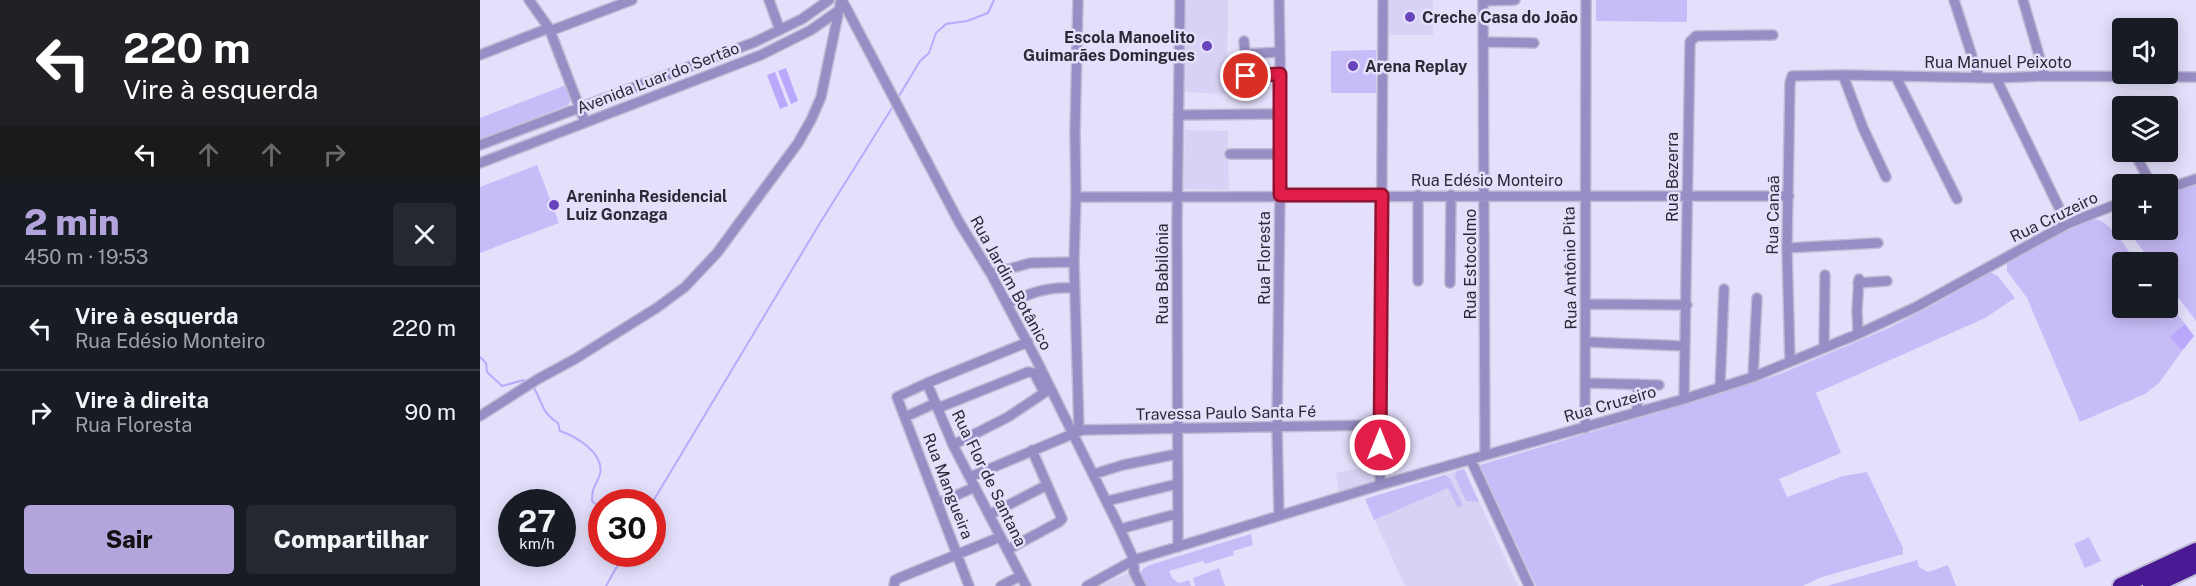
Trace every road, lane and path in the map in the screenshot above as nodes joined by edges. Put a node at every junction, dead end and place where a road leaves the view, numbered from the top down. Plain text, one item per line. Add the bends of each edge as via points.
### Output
1 (529, 0) edge
2 (632, 0) edge
3 (769, 0) edge
4 (829, 0) edge
5 (1078, 0) edge
6 (1180, 0) edge
7 (1279, 0) edge
8 (1383, 0) edge
9 (1515, 0) edge
10 (1586, 0) edge
11 (1954, 0) edge
12 (2023, 0) edge
13 (1483, 1) edge
14 (841, 3) edge
15 (550, 29) junction
16 (780, 30) junction
17 (1773, 35) dead end
18 (1244, 41) dead end
19 (1483, 42) junction
20 (1534, 43) dead end
21 (1279, 52) junction
22 (480, 55) edge
23 (1280, 74) junction
24 (1799, 75) joint
25 (1843, 75) junction
26 (2045, 76) junction
27 (1229, 77) dead end
28 (1896, 77) junction
29 (2196, 77) edge
30 (1979, 78) junction
31 (1996, 78) junction
32 (579, 107) junction
33 (1281, 114) junction
34 (1178, 115) junction
35 (585, 122) junction
36 (480, 145) edge
37 (1230, 154) dead end
38 (1280, 154) junction
39 (480, 163) edge
40 (1886, 177) dead end
41 (2196, 179) edge
42 (2178, 185) edge
43 (1280, 195) junction
44 (1382, 195) junction
45 (1418, 195) junction
46 (1451, 195) junction
47 (1484, 195) junction
48 (1584, 195) junction
49 (1687, 195) junction
50 (1076, 196) junction
51 (1178, 196) junction
52 (1789, 196) junction
53 (1957, 199) dead end
54 (2112, 206) edge
55 (2067, 224) junction
56 (1878, 243) dead end
57 (1787, 248) junction
58 (1074, 262) junction
59 (991, 274) junction
60 (1825, 274) dead end
61 (1418, 281) dead end
62 (1887, 281) dead end
63 (1449, 283) dead end
64 (1074, 288) junction
65 (1724, 289) dead end
66 (1757, 298) dead end
67 (1007, 304) junction
68 (1586, 304) junction
69 (1687, 305) junction
70 (1858, 334) junction
71 (1028, 342) junction
72 (1586, 342) junction
73 (1685, 346) junction
74 (1824, 348) junction
75 (1790, 362) junction
76 (1753, 377) junction
77 (927, 383) junction
78 (1585, 383) junction
79 (1638, 384) junction
80 (1659, 385) dead end
81 (1720, 387) junction
82 (1048, 391) junction
83 (1684, 399) junction
84 (937, 405) junction
85 (1637, 412) junction
86 (480, 416) edge
87 (905, 417) junction
88 (1379, 425) junction
89 (1277, 427) junction
90 (1585, 428) junction
91 (1176, 429) junction
92 (1076, 431) junction
93 (953, 445) junction
94 (1032, 450) junction
95 (1177, 454) junction
96 (1485, 455) junction
97 (1471, 460) junction
98 (1094, 474) junction
99 (970, 477) junction
100 (1177, 484) junction
101 (1047, 485) junction
102 (1380, 485) junction
103 (975, 487) junction
104 (1107, 501) junction
105 (939, 503) junction
106 (1176, 514) junction
107 (989, 515) junction
108 (1279, 516) junction
109 (1120, 529) junction
110 (1000, 537) junction
111 (1178, 547) junction
112 (1007, 550) junction
113 (2196, 550) edge
114 (957, 553) junction
115 (1134, 560) junction
116 (2196, 565) edge
117 (1020, 576) junction
118 (896, 582) edge
119 (969, 586) edge
120 (1001, 586) edge
121 (1026, 586) edge
122 (1087, 586) edge
123 (1141, 586) edge
124 (1529, 586) edge
125 (2121, 586) edge
126 (2151, 586) edge

1 - 15 street
2 - 15 street
3 - 16 street
4 - 16 street, Avenida Luar do Sertão
5 - 50 street
6 - 34 street, Rua Babilônia
7 - 21 street, Rua Floresta
8 - 44 street
9 - 13 street
10 - 48 street, Rua Antônio Pita
11 - 30 street
12 - 26 street
13 - 19 street, Rua Estocolmo
14 - 35 street, Avenida Luar do Sertão via 811,30 761,55
14 - 59 street, Rua Jardim Botânico
14 - 86 street via 821,97 811,120 798,143 697,276 609,339
15 - 22 street
15 - 32 street
16 - 32 street, Avenida Luar do Sertão
17 - 49 street, Rua Bezerra via 1696,36 1689,42
18 - 21 street via 1245,54
19 - 20 street
19 - 47 street, Rua Estocolmo
21 - 23 street, Rua Floresta
23 - 27 street
23 - 33 street, Rua Floresta
24 - 25 street, Rua Manuel Peixoto
24 - 52 street, Rua Canaã via 1792,76 1790,83
25 - 28 street, Rua Manuel Peixoto
25 - 40 street
26 - 29 street, Rua Manuel Peixoto
26 - 31 street, Rua Manuel Peixoto
28 - 30 street, Rua Manuel Peixoto
28 - 53 street
30 - 31 street, Rua Manuel Peixoto
31 - 55 street
32 - 35 street
32 - 36 street, Avenida Luar do Sertão
33 - 34 street
33 - 38 street, Rua Floresta
34 - 51 street, Rua Babilônia
35 - 39 street, Avenida Luar do Sertão
37 - 38 street
38 - 43 street, Rua Floresta
41 - 42 street
43 - 44 street, Rua Edésio Monteiro
43 - 51 street, Rua Edésio Monteiro
43 - 89 street, Rua Floresta
44 - 45 street, Rua Edésio Monteiro
44 - 88 street
45 - 46 street, Rua Edésio Monteiro
45 - 61 street
46 - 47 street, Rua Edésio Monteiro
46 - 63 street
47 - 48 street, Rua Edésio Monteiro
47 - 96 street, Rua Estocolmo
48 - 49 street, Rua Edésio Monteiro
48 - 68 street, Rua Antônio Pita
49 - 52 street, Rua Edésio Monteiro
49 - 69 street, Rua Bezerra
50 - 51 street, Rua Edésio Monteiro
50 - 58 street
51 - 91 street, Rua Babilônia
52 - 57 street, Rua Canaã
54 - 55 street, Rua Cruzeiro
55 - 70 street, Rua Cruzeiro via 1916,307
56 - 57 street
57 - 75 street, Rua Canaã
58 - 59 street via 1030,263
58 - 64 street
59 - 67 street, Rua Jardim Botânico
60 - 74 street
62 - 70 street via 1859,281
64 - 67 street via 1037,290
64 - 92 street
65 - 81 street
66 - 76 street
67 - 71 street, Rua Jardim Botânico
68 - 69 street
68 - 72 street, Rua Antônio Pita
69 - 73 street, Rua Bezerra
70 - 74 street, Rua Cruzeiro
71 - 77 street
71 - 82 street, Rua Jardim Botânico
72 - 73 street
72 - 78 street, Rua Antônio Pita
73 - 83 street, Rua Bezerra
74 - 75 street, Rua Cruzeiro
75 - 76 street, Rua Cruzeiro
76 - 81 street, Rua Cruzeiro
77 - 84 street, Rua Flor de Santana
77 - 87 street, Rua Mangueira via 897,397
78 - 79 street
78 - 90 street, Rua Antônio Pita
79 - 80 street
79 - 85 street
81 - 83 street, Rua Cruzeiro
82 - 84 street via 1034,373 1028,372
82 - 92 street, Rua Jardim Botânico
82 - 93 street
83 - 85 street, Rua Cruzeiro
84 - 87 street
84 - 93 street, Rua Flor de Santana
85 - 90 street, Rua Cruzeiro
87 - 105 street, Rua Mangueira
88 - 89 street, Travessa Paulo Santa Fé
88 - 102 street
89 - 91 street, Travessa Paulo Santa Fé
89 - 108 street, Rua Floresta
90 - 96 street, Rua Cruzeiro
91 - 92 street, Travessa Paulo Santa Fé
91 - 95 street, Rua Babilônia
92 - 94 street
92 - 98 street, Rua Jardim Botânico
93 - 99 street, Rua Flor de Santana
94 - 99 street
94 - 101 street
95 - 98 street
95 - 100 street, Rua Babilônia
96 - 97 street, Rua Cruzeiro
97 - 102 street, Rua Cruzeiro
97 - 124 street
98 - 104 street, Rua Jardim Botânico
99 - 103 street, Rua Flor de Santana
100 - 104 street
100 - 106 street, Rua Babilônia
101 - 107 street
101 - 112 street via 1061,521
102 - 108 street, Rua Cruzeiro
103 - 105 street
103 - 107 street, Rua Flor de Santana
104 - 109 street, Rua Jardim Botânico
105 - 114 street, Rua Mangueira
106 - 109 street
106 - 111 street, Rua Babilônia
107 - 110 street, Rua Flor de Santana
108 - 111 street, Rua Cruzeiro
109 - 115 street, Rua Jardim Botânico
110 - 112 street, Rua Flor de Santana
110 - 114 street
111 - 115 street, Rua Cruzeiro
112 - 117 street, Rua Flor de Santana
113 - 125 highway
114 - 118 street
114 - 119 street, Rua Mangueira
115 - 122 street, Rua Cruzeiro
115 - 123 street, Rua Jardim Botânico via 1134,572
116 - 126 highway
117 - 120 street
117 - 121 street, Rua Flor de Santana

